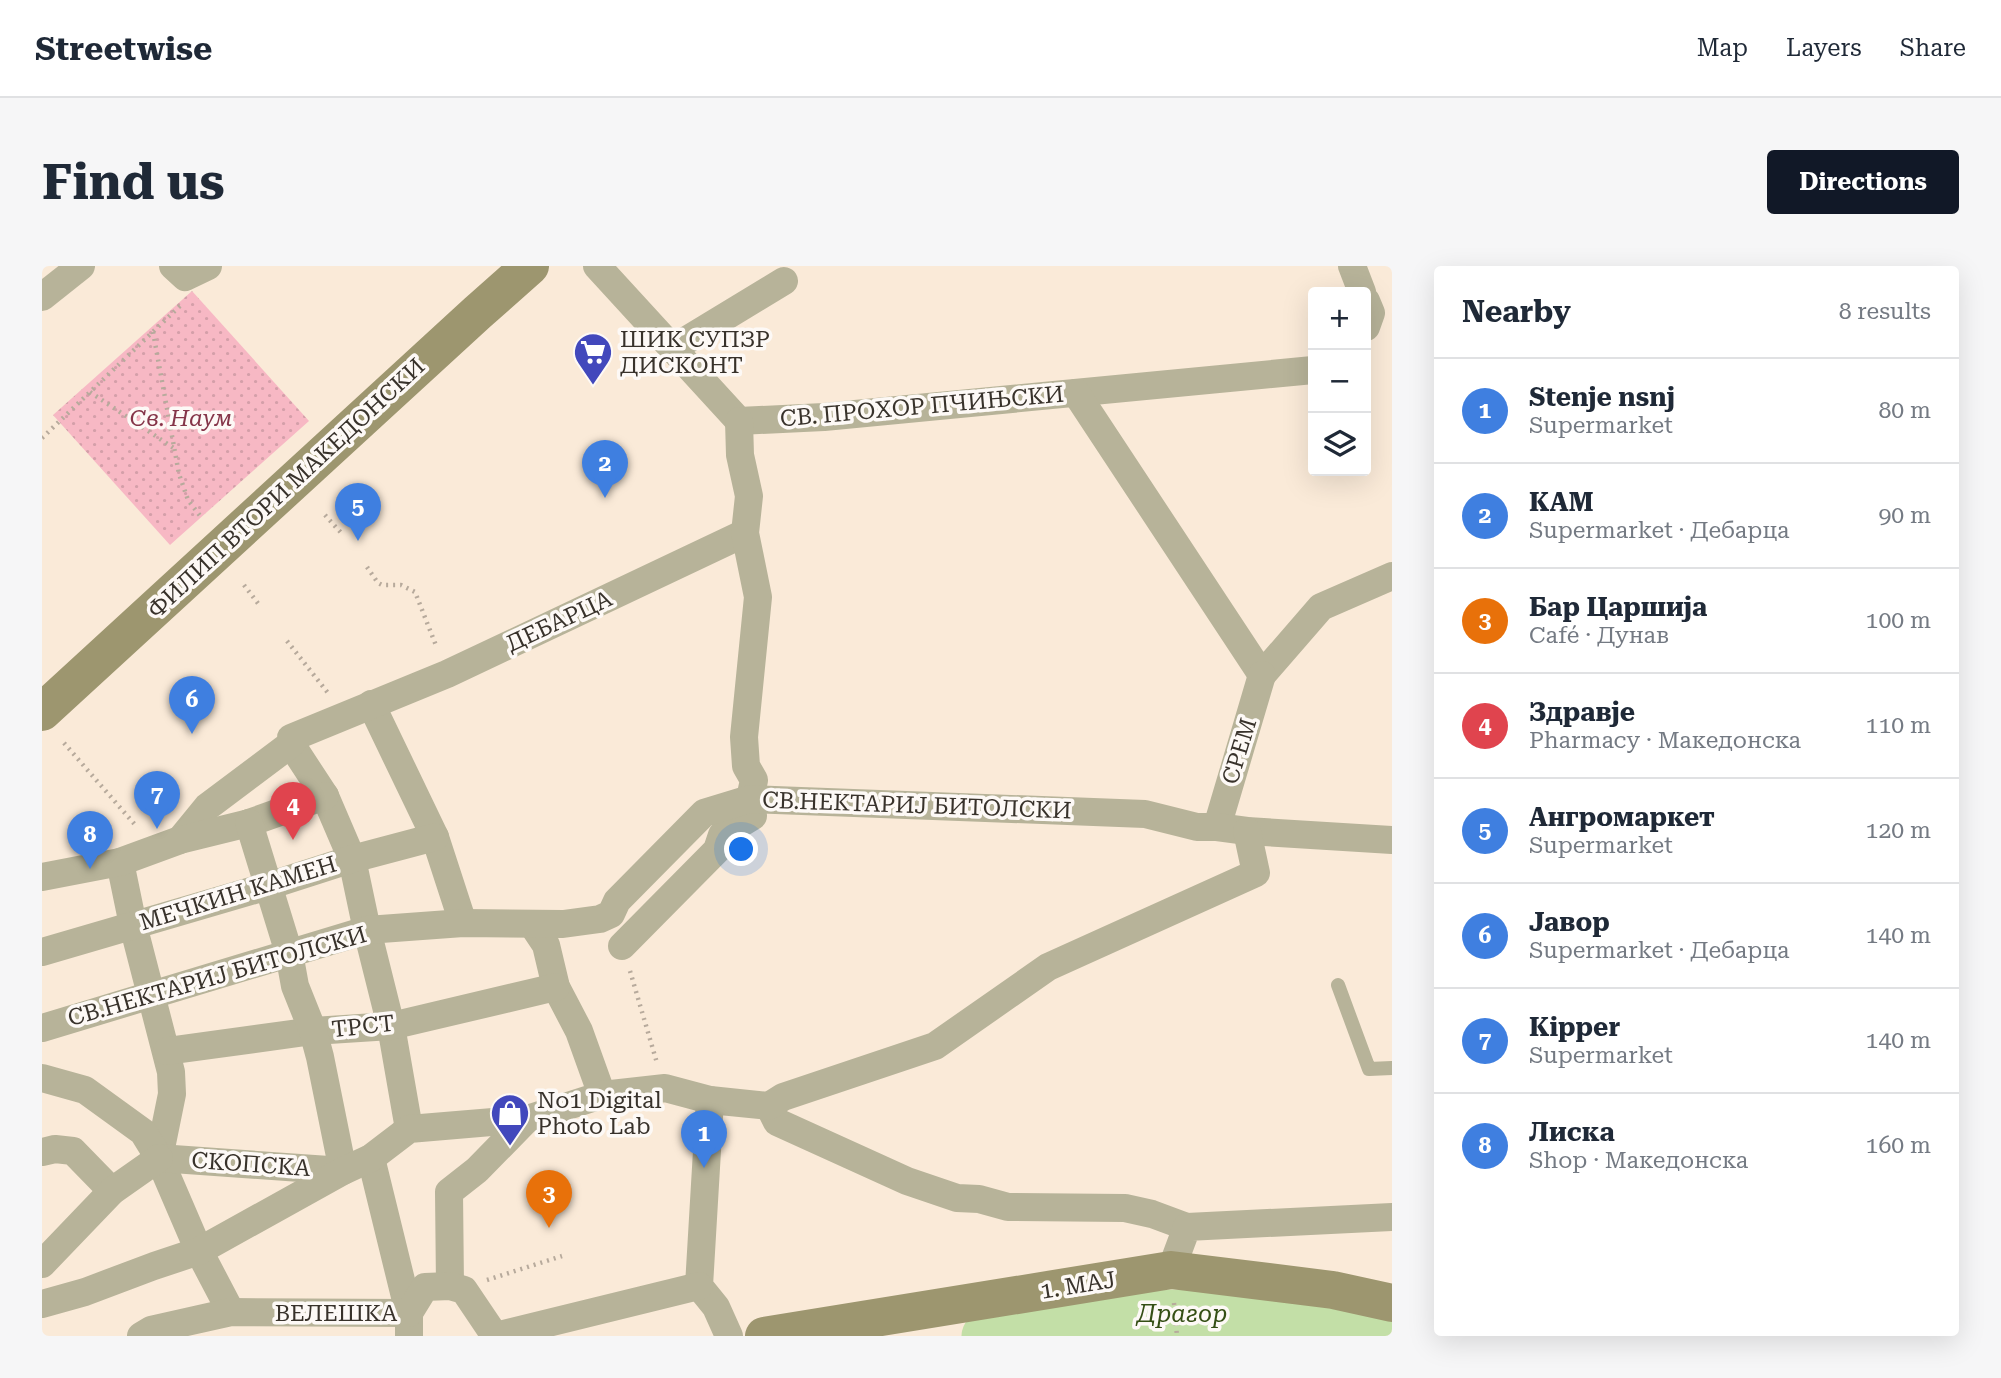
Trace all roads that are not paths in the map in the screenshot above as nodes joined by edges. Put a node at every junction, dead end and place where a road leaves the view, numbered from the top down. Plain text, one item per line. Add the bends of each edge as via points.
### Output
1 (81, 266) edge
2 (173, 266) edge
3 (208, 266) edge
4 (530, 266) edge
5 (597, 266) edge
6 (1352, 266) edge
7 (783, 281) dead end
8 (1361, 287) edge
9 (42, 297) edge
10 (672, 349) junction
11 (1308, 370) edge
12 (1076, 393) junction
13 (739, 421) junction
14 (746, 533) junction
15 (1392, 576) edge
16 (1262, 675) junction
17 (371, 704) junction
18 (42, 712) edge
19 (292, 744) junction
20 (325, 796) junction
21 (750, 799) junction
22 (249, 823) junction
23 (1217, 827) junction
24 (1247, 831) junction
25 (435, 837) junction
26 (1392, 840) edge
27 (168, 845) junction
28 (352, 859) junction
29 (120, 862) junction
30 (42, 877) edge
31 (268, 886) junction
32 (463, 923) junction
33 (532, 924) junction
34 (133, 925) junction
35 (367, 930) junction
36 (622, 946) road end
37 (42, 952) edge
38 (289, 953) junction
39 (1338, 985) dead end
40 (556, 987) junction
41 (150, 995) junction
42 (391, 1026) junction
43 (42, 1028) edge
44 (313, 1031) junction
45 (167, 1051) junction
46 (1392, 1068) edge
47 (42, 1078) edge
48 (601, 1095) junction
49 (710, 1100) junction
50 (769, 1106) junction
51 (527, 1119) junction
52 (409, 1129) junction
53 (42, 1152) edge
54 (159, 1158) junction
55 (371, 1158) junction
56 (343, 1171) junction
57 (112, 1191) junction
58 (1392, 1217) edge
59 (1187, 1227) junction
60 (199, 1251) junction
61 (42, 1264) edge
62 (1171, 1270) junction
63 (699, 1286) junction
64 (457, 1288) junction
65 (1392, 1303) edge
66 (42, 1304) edge
67 (231, 1312) junction
68 (409, 1324) edge
69 (141, 1336) edge
70 (729, 1336) edge
71 (764, 1336) edge

1 - 9 street
2 - 3 street via 185,277
4 - 18 main road, ФИЛИП ВТОРИ МАКЕДОНСКИ
5 - 10 street
6 - 8 street
7 - 10 street
10 - 13 street
11 - 12 street, СВ. ПРОХОР ПЧИЊСКИ
12 - 13 street, СВ. ПРОХОР ПЧИЊСКИ
12 - 16 street
13 - 14 street via 740,455 749,496
14 - 17 street, ДЕБАРЦА via 447,674
14 - 21 street via 758,597 744,737 746,766 754,780
15 - 16 street via 1321,607
16 - 23 street, СРЕМ
17 - 19 street, ДЕБАРЦА via 291,738
17 - 25 street
19 - 20 street
19 - 27 street, ДЕБАРЦА via 207,807
20 - 22 street
20 - 28 street
21 - 23 street, СВ.НЕКТАРИЈ БИТОЛСКИ via 1145,814 1197,827
21 - 33 street, СВ.НЕКТАРИЈ БИТОЛСКИ via 704,813 617,901 611,914 600,919
21 - 36 street via 753,816 722,835 717,850
22 - 27 street
22 - 31 street
23 - 24 street, СВ.НЕКТАРИЈ БИТОЛСКИ
24 - 26 street, СВ.НЕКТАРИЈ БИТОЛСКИ
24 - 50 street via 1256,873 1048,967 935,1046 783,1097
25 - 28 street, МЕЧКИН КАМЕН
25 - 32 street
27 - 29 street
28 - 31 street, МЕЧКИН КАМЕН
28 - 35 street
29 - 30 street
29 - 34 street
31 - 34 street, МЕЧКИН КАМЕН
31 - 38 street
32 - 33 street, СВ.НЕКТАРИЈ БИТОЛСКИ
32 - 35 street, СВ.НЕКТАРИЈ БИТОЛСКИ
33 - 40 street via 546,945
34 - 37 street, МЕЧКИН КАМЕН
34 - 41 street
35 - 38 street, СВ.НЕКТАРИЈ БИТОЛСКИ
35 - 42 street
38 - 41 street, СВ.НЕКТАРИЈ БИТОЛСКИ
38 - 44 street via 295,986
39 - 46 lane via 1369,1069
40 - 42 street, ТРСТ
40 - 48 street via 579,1031
41 - 43 street, СВ.НЕКТАРИЈ БИТОЛСКИ
41 - 45 street
42 - 44 street, ТРСТ
42 - 52 street
44 - 45 street, ТРСТ
44 - 56 street
45 - 54 street via 172,1094
47 - 54 street, СКОПСКА via 85,1090 143,1132
48 - 49 street via 664,1088
48 - 51 street
49 - 50 street
49 - 63 street
50 - 59 street via 777,1122 907,1181 957,1198 1008,1207 1125,1208
51 - 52 street
51 - 64 street via 449,1192
52 - 55 street
53 - 57 street via 73,1151
54 - 56 street, СКОПСКА
54 - 57 street
54 - 60 street, СКОПСКА
55 - 56 street
55 - 68 street
56 - 60 street
57 - 61 street
58 - 59 street
59 - 62 street
60 - 66 street
60 - 67 street, СКОПСКА
62 - 65 main road, 1. МАЈ via 1333,1290
62 - 71 main road, 1. МАЈ
63 - 64 street via 495,1336
63 - 70 street via 716,1307
64 - 68 street, ВЕЛЕШКА via 425,1287
67 - 68 street, ВЕЛЕШКА
67 - 69 street, ВЕЛЕШКА

